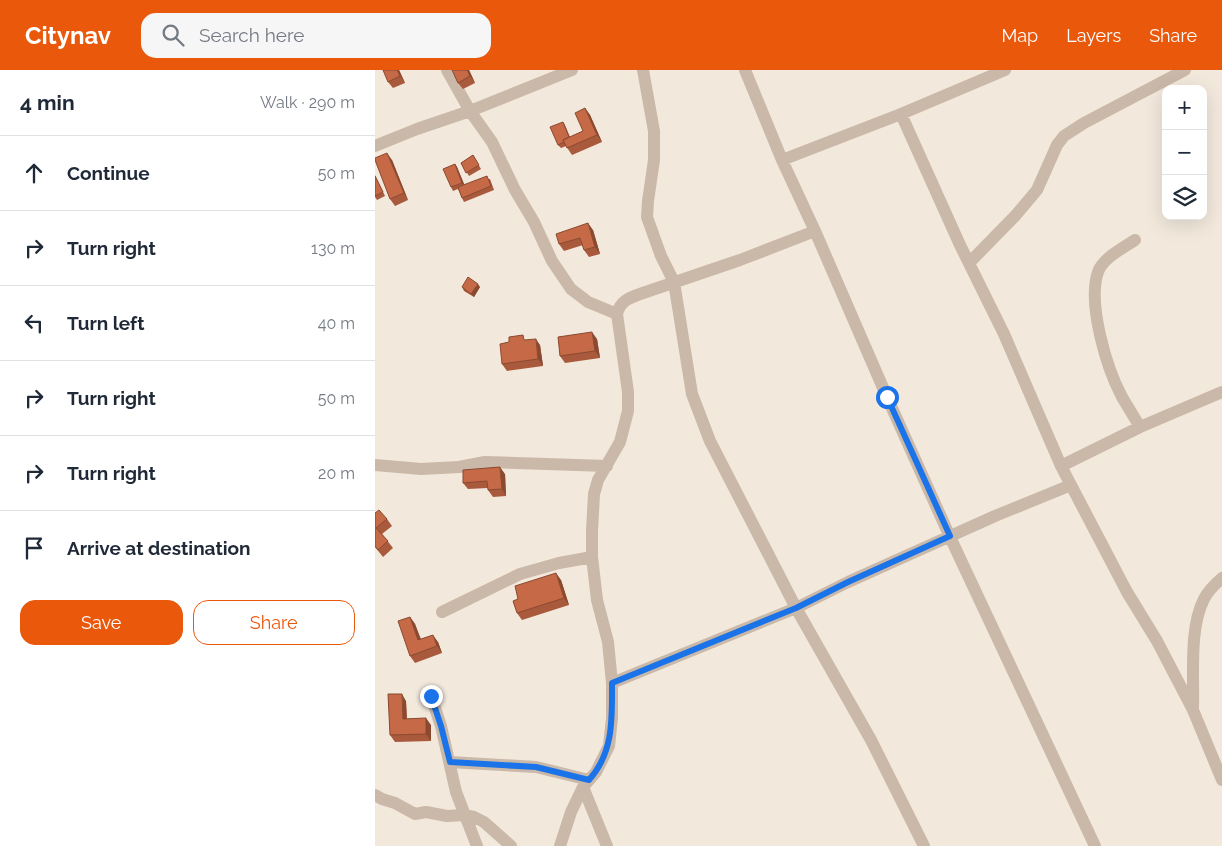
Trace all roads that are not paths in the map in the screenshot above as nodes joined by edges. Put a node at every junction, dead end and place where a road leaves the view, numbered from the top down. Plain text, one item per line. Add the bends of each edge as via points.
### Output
1 (447, 70) edge
2 (572, 70) edge
3 (643, 70) edge
4 (745, 70) edge
5 (1005, 70) edge
6 (1185, 70) edge
7 (470, 111) junction
8 (901, 114) junction
9 (375, 146) edge
10 (782, 160) junction
11 (815, 231) junction
12 (1135, 240) dead end
13 (969, 263) junction
14 (674, 282) junction
15 (617, 314) junction
16 (1222, 392) edge
17 (1141, 427) junction
18 (375, 465) edge
19 (607, 466) junction
20 (1061, 466) junction
21 (1071, 485) junction
22 (950, 536) junction
23 (592, 557) junction
24 (1222, 578) edge
25 (796, 608) junction
26 (442, 612) dead end
27 (612, 683) junction
28 (431, 696) dead end
29 (1193, 710) junction
30 (450, 762) junction
31 (1222, 780) edge
32 (586, 783) junction
33 (375, 795) edge
34 (464, 815) junction
35 (477, 846) edge
36 (511, 846) edge
37 (560, 846) edge
38 (607, 846) edge
39 (924, 846) edge
40 (1095, 846) edge

1 - 7 street
2 - 7 street
3 - 14 street via 654,131 647,217
4 - 10 street
5 - 8 street
6 - 13 street via 1063,136 1037,190
7 - 9 street
7 - 15 street via 492,142 552,261 571,289 588,302
8 - 10 street
8 - 13 street
10 - 11 street
11 - 14 street
11 - 22 street
12 - 17 street via 1108,259 1098,271 1095,293 1096,316 1111,369 1122,396
13 - 20 street via 1004,334
14 - 15 street via 625,300
14 - 25 street via 693,394 710,441
15 - 19 street via 628,411 620,442
16 - 17 street
17 - 20 street
18 - 19 street via 421,469 485,462
19 - 23 street via 594,494
20 - 21 street
21 - 22 street
21 - 29 street
22 - 25 street
22 - 40 street
23 - 26 street via 520,574
23 - 27 street
24 - 29 street via 1204,597 1198,614
25 - 27 street
25 - 39 street via 871,740
27 - 32 street via 609,746 596,772
28 - 30 street
29 - 31 street
30 - 32 street via 536,767
30 - 34 street
32 - 37 street via 571,812
32 - 38 street
33 - 34 street via 415,814
34 - 35 street
34 - 36 street via 484,822

